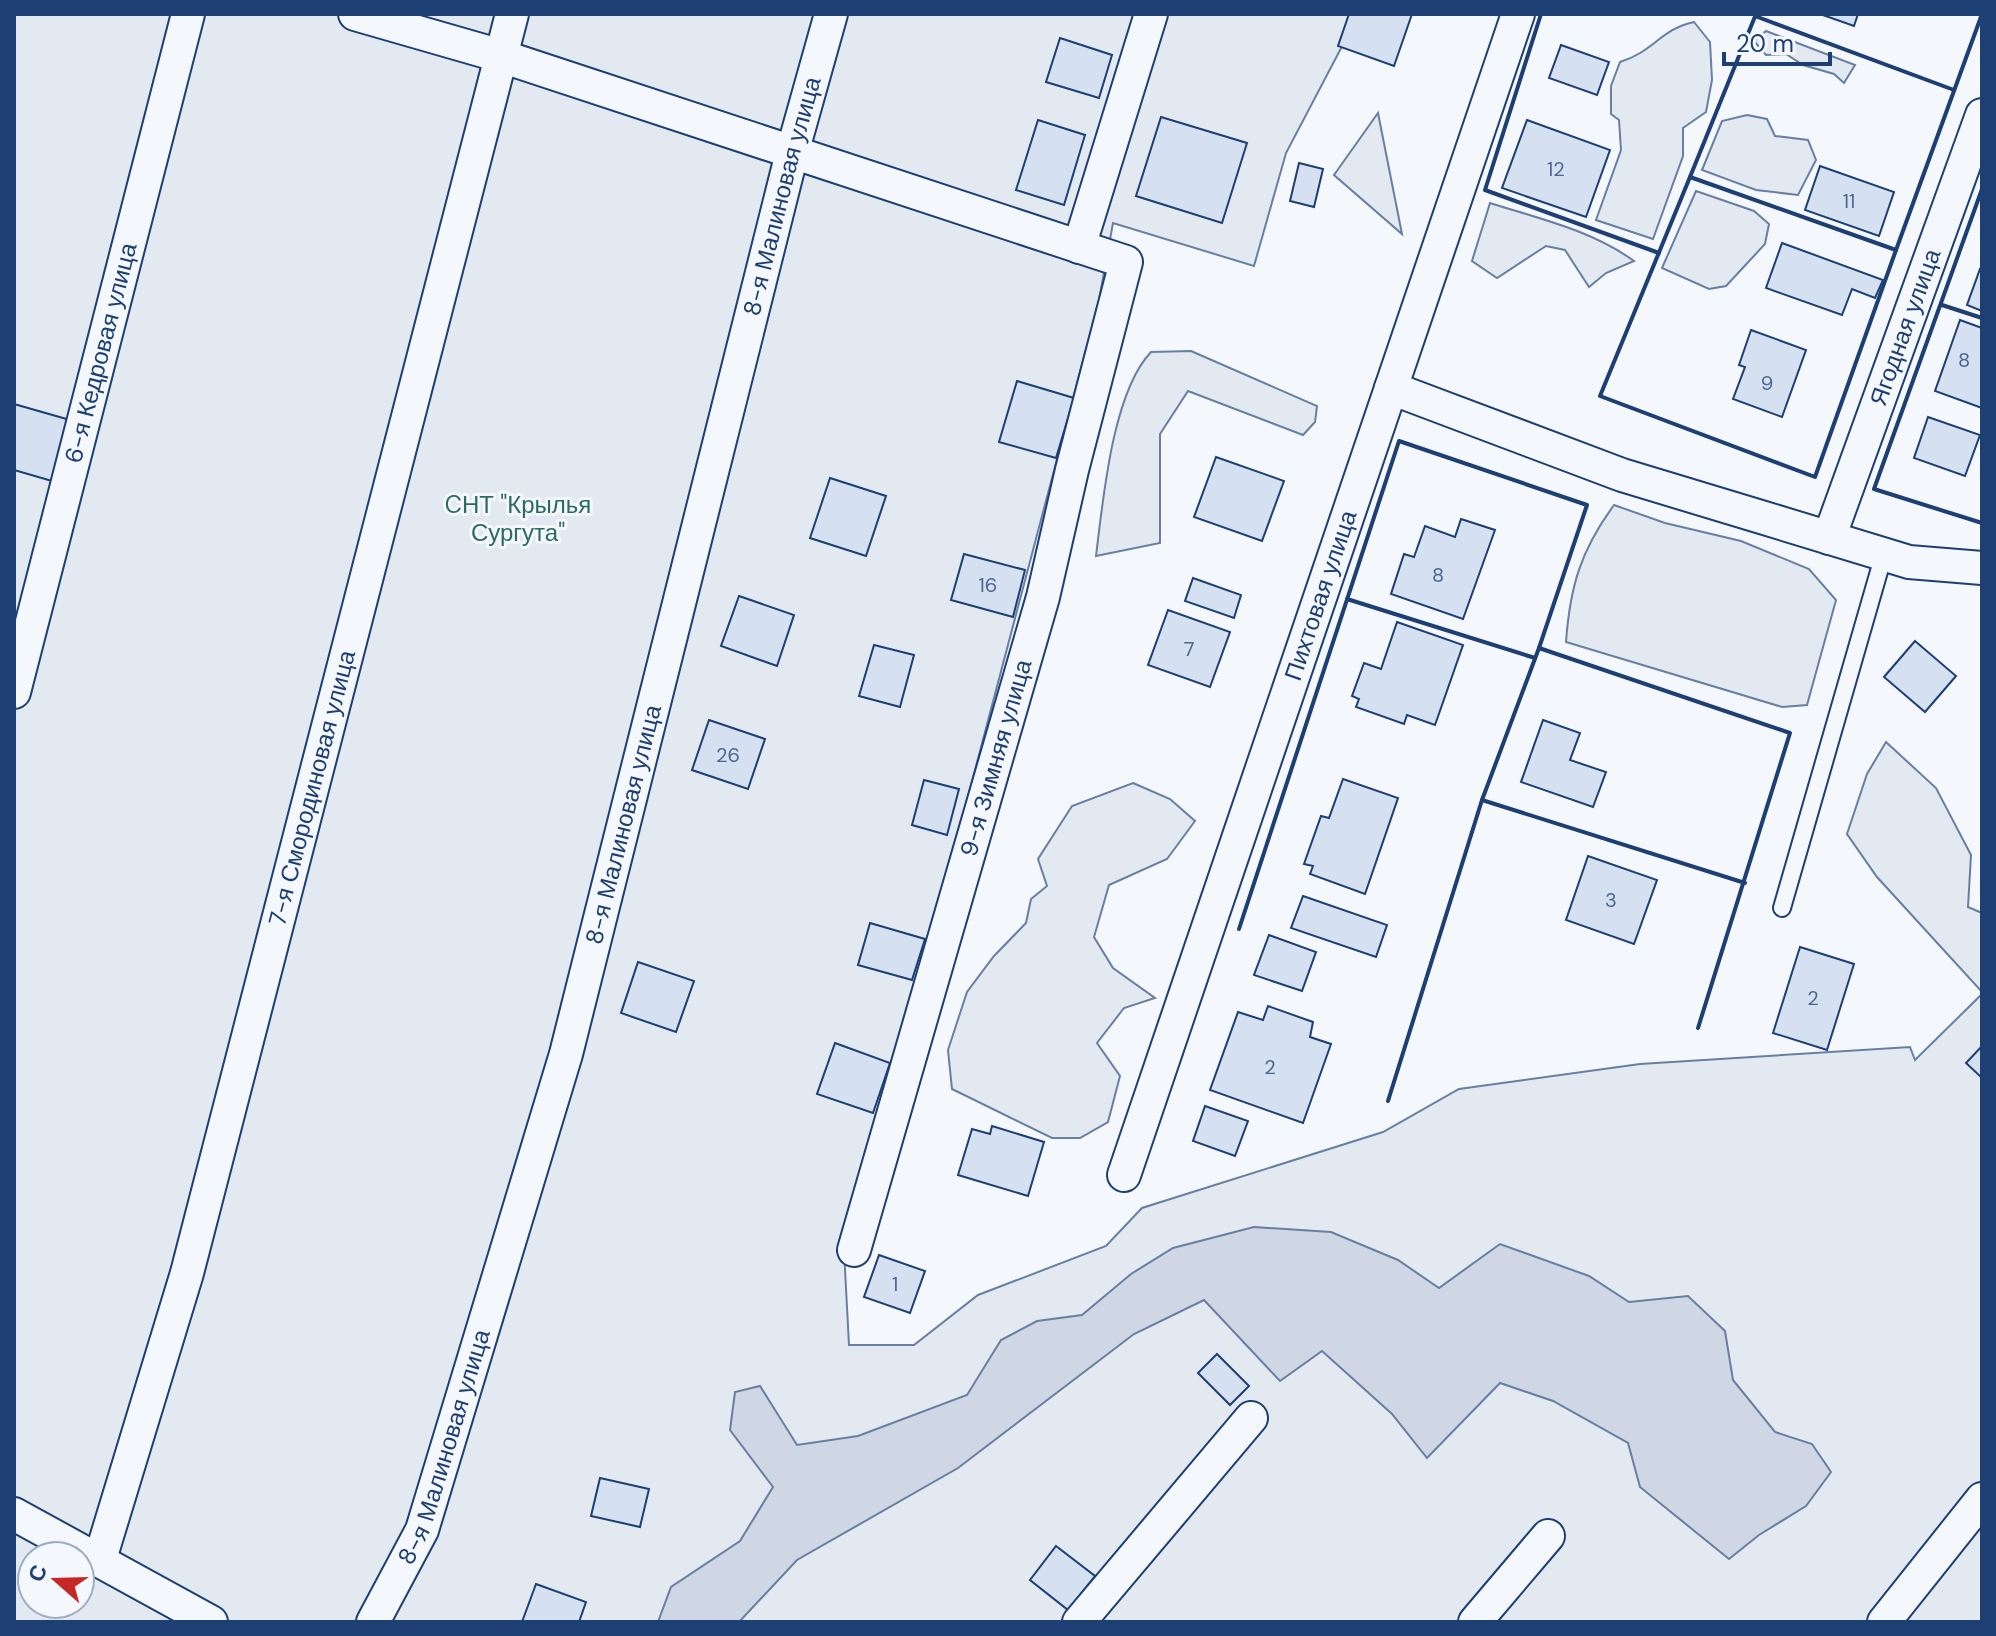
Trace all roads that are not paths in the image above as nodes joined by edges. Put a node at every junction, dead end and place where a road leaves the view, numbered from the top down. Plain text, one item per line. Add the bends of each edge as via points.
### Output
1 (188, 14) edge
2 (355, 14) edge
3 (512, 14) edge
4 (831, 14) edge
5 (1151, 14) edge
6 (1518, 14) edge
7 (501, 56) junction
8 (1982, 115) edge
9 (792, 153) junction
10 (1079, 247) junction
11 (1391, 388) junction
12 (1829, 538) junction
13 (1884, 554) junction
14 (1982, 568) edge
15 (14, 692) edge
16 (1782, 908) dead end
17 (1124, 1175) dead end
18 (854, 1250) dead end
19 (1251, 1418) dead end
20 (1982, 1499) edge
21 (14, 1514) edge
22 (1548, 1536) dead end
23 (100, 1559) junction
24 (211, 1622) edge
25 (373, 1622) edge
26 (1079, 1622) edge
27 (1475, 1622) edge
28 (1884, 1622) edge

1 - 15 street, 6-я Кедровая улица
2 - 7 street
3 - 7 street, 7-я Смородиновая улица
4 - 9 street, 8-я Малиновая улица
5 - 10 street
6 - 11 street, Пихтовая улица
7 - 9 street
7 - 23 street, 7-я Смородиновая улица via 187,1273
8 - 12 street, Ягодная улица
9 - 10 street
9 - 25 street, 8-я Малиновая улица via 566,1054 422,1530
10 - 18 street, 9-я Зимняя улица via 1126,262 1043,597
11 - 12 street via 1622,475
11 - 17 street, Пихтовая улица
12 - 13 street
13 - 14 street via 1909,562
13 - 16 lane
19 - 26 street
20 - 28 street
21 - 23 street
22 - 27 street
23 - 24 street

